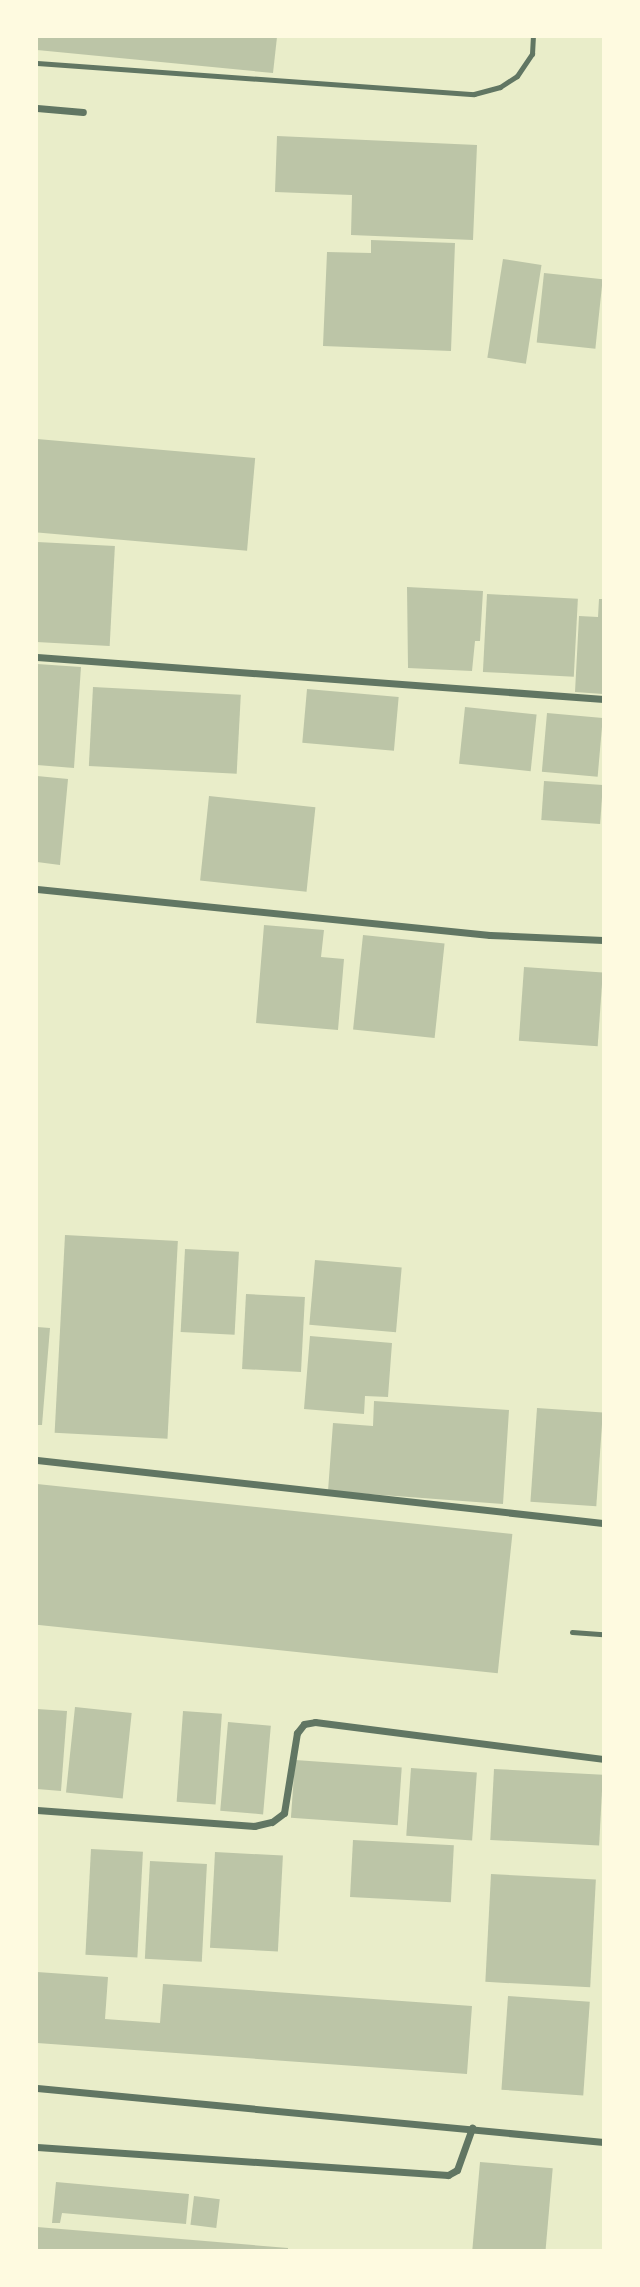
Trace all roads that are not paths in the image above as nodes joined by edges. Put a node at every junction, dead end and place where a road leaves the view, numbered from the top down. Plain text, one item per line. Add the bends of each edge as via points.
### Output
1 (533, 37) edge
2 (37, 63) edge
3 (37, 108) edge
4 (83, 113) dead end
5 (37, 657) edge
6 (603, 699) edge
7 (37, 889) edge
8 (603, 940) edge
9 (37, 1460) edge
10 (603, 1523) edge
11 (572, 1632) dead end
12 (603, 1634) edge
13 (603, 1759) edge
14 (37, 1811) edge
15 (37, 2088) edge
16 (472, 2128) junction
17 (603, 2142) edge
18 (37, 2147) edge

1 - 2 lane via 532,54 517,76 500,87 474,94
3 - 4 street
5 - 6 street
7 - 8 street via 490,935
9 - 10 street
11 - 12 lane
13 - 14 street via 315,1722 304,1724 297,1733 284,1813 272,1822 254,1826
15 - 16 street
16 - 17 street
16 - 18 street via 457,2170 449,2175

